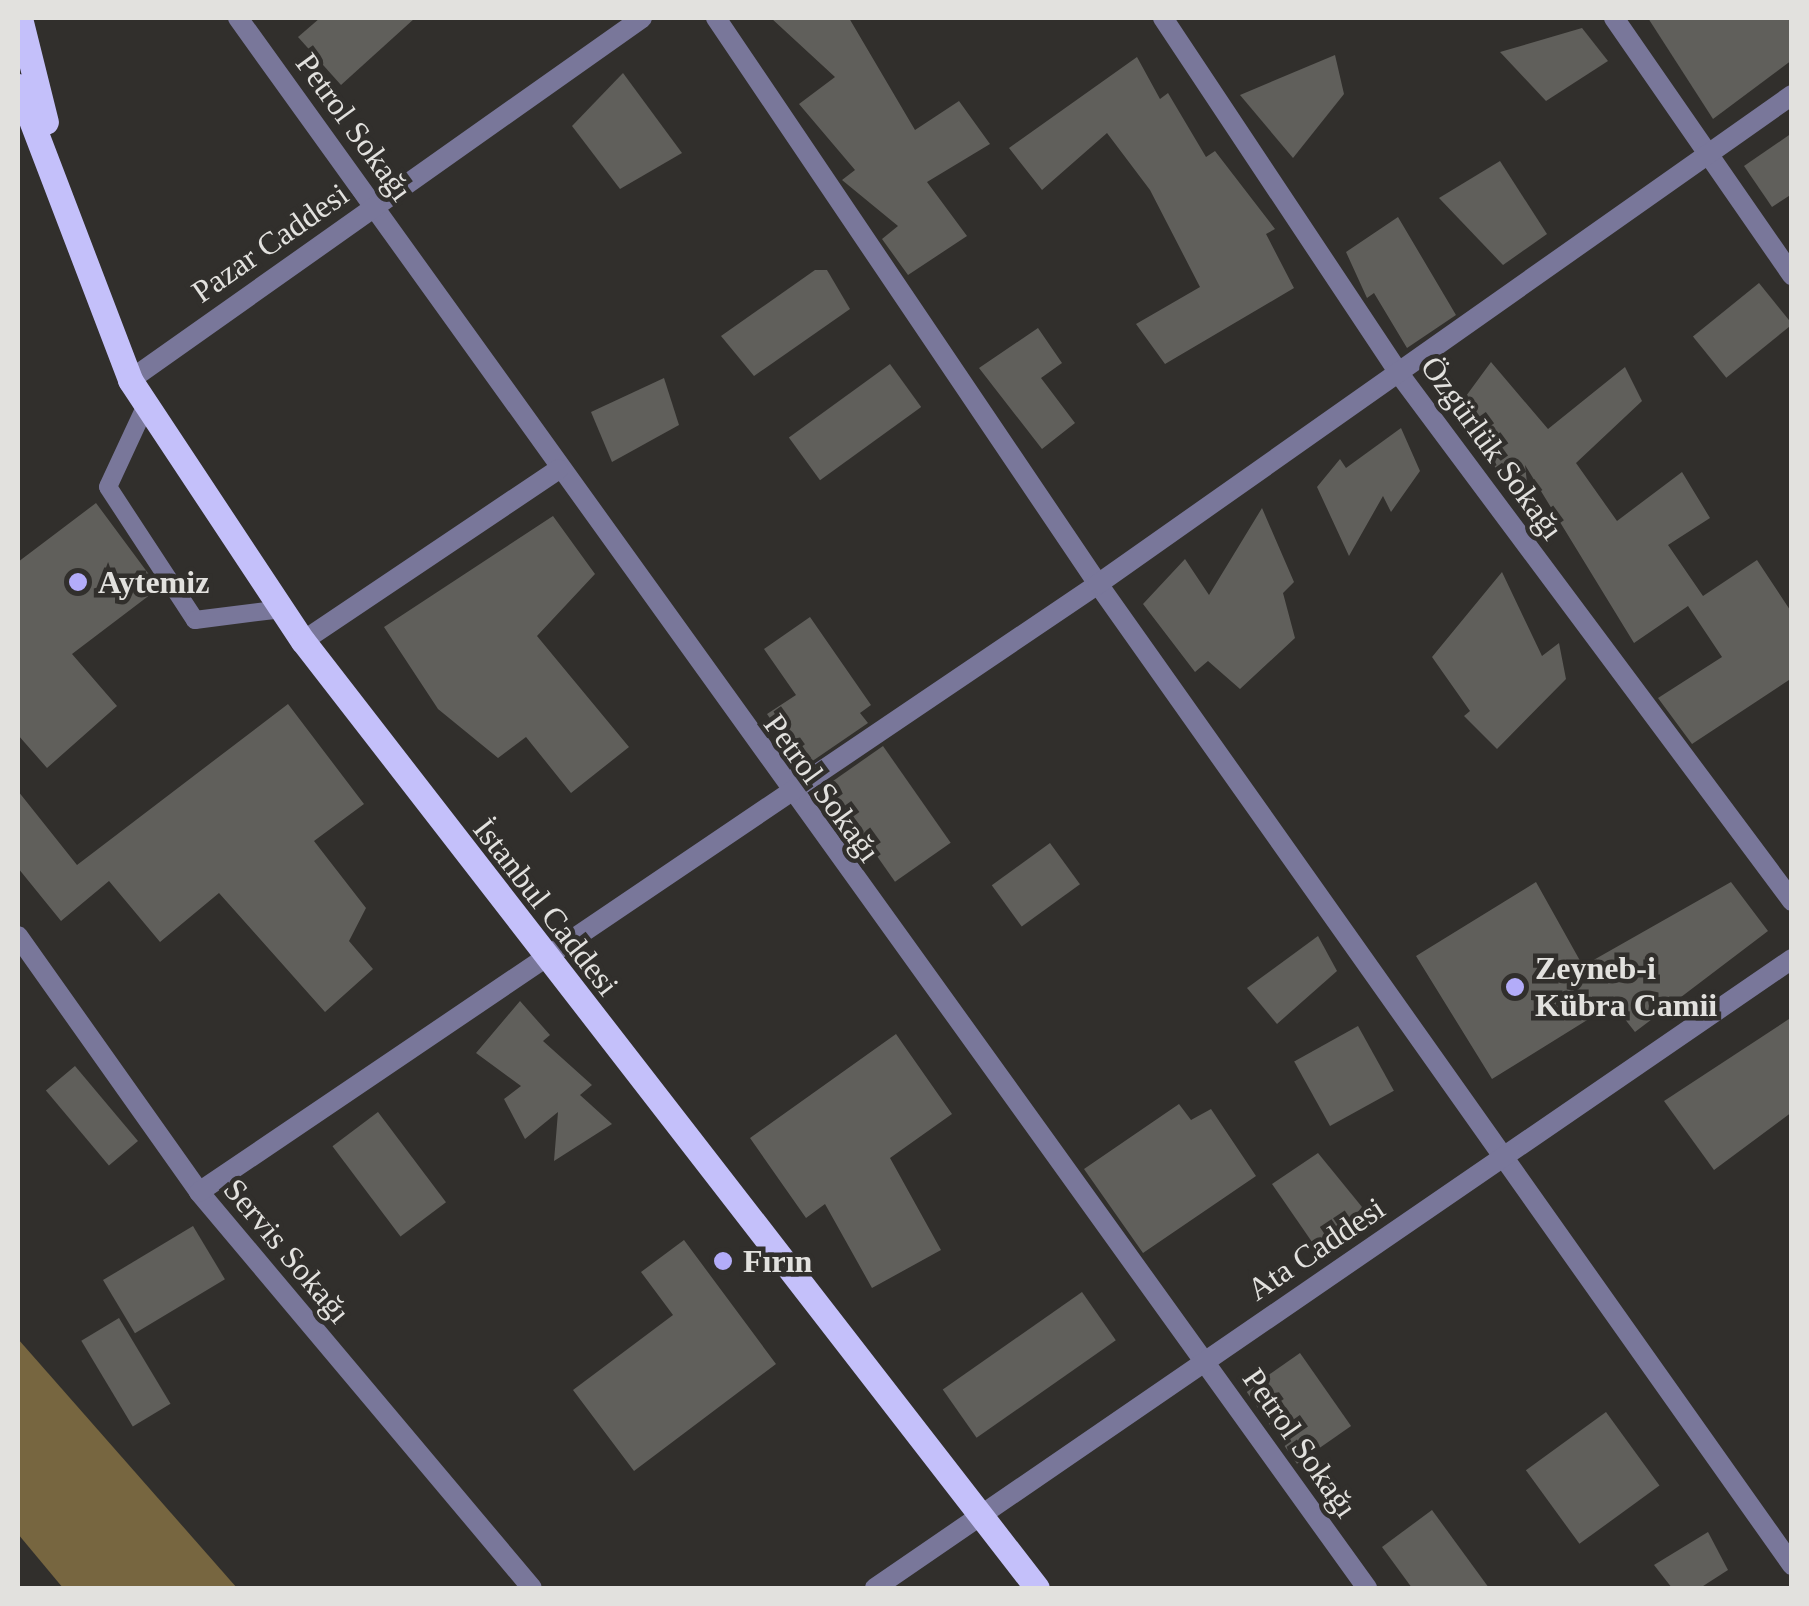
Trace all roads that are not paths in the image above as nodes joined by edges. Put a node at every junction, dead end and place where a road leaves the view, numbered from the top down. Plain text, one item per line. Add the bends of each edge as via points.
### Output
1 (20, 18) edge
2 (238, 18) edge
3 (642, 18) edge
4 (716, 18) edge
5 (1163, 18) edge
6 (1614, 18) edge
7 (18, 86) edge
8 (1792, 95) edge
9 (1706, 161) junction
10 (375, 206) junction
11 (72, 224) junction
12 (1792, 275) edge
13 (1400, 375) junction
14 (130, 380) junction
15 (146, 405) junction
16 (560, 469) junction
17 (1098, 584) junction
18 (282, 609) junction
19 (303, 641) junction
20 (784, 788) junction
21 (1792, 901) edge
22 (18, 936) edge
23 (541, 958) junction
24 (1792, 959) edge
25 (1506, 1155) junction
26 (199, 1192) junction
27 (1206, 1361) junction
28 (980, 1516) junction
29 (1792, 1565) edge
30 (532, 1588) edge
31 (875, 1588) edge
32 (1038, 1588) edge
33 (1367, 1588) edge

1 - 11 main road, İstanbul Caddesi
2 - 10 street, Petrol Sokağı
3 - 10 street, Pazar Caddesi
4 - 17 street
5 - 13 street, Özgürlük Sokağı
6 - 9 street
7 - 11 main road, İstanbul Caddesi
8 - 9 street
9 - 12 street
9 - 13 street
10 - 14 street, Pazar Caddesi
10 - 16 street, Petrol Sokağı
11 - 14 main road, İstanbul Caddesi
13 - 17 street
13 - 21 street, Özgürlük Sokağı
14 - 15 main road, İstanbul Caddesi
15 - 18 main road, İstanbul Caddesi
15 - 18 lane via 108,487 195,620
16 - 19 street
16 - 20 street, Petrol Sokağı
17 - 20 street
17 - 25 street
18 - 19 main road, İstanbul Caddesi
19 - 23 main road, İstanbul Caddesi
20 - 23 street
20 - 27 street, Petrol Sokağı
22 - 26 street, Servis Sokağı
23 - 26 street
23 - 28 main road, İstanbul Caddesi
24 - 25 street, Ata Caddesi
25 - 27 street, Ata Caddesi
25 - 29 street
26 - 30 street, Servis Sokağı
27 - 28 street, Ata Caddesi
27 - 33 street, Petrol Sokağı
28 - 31 street, Ata Caddesi
28 - 32 main road, İstanbul Caddesi

